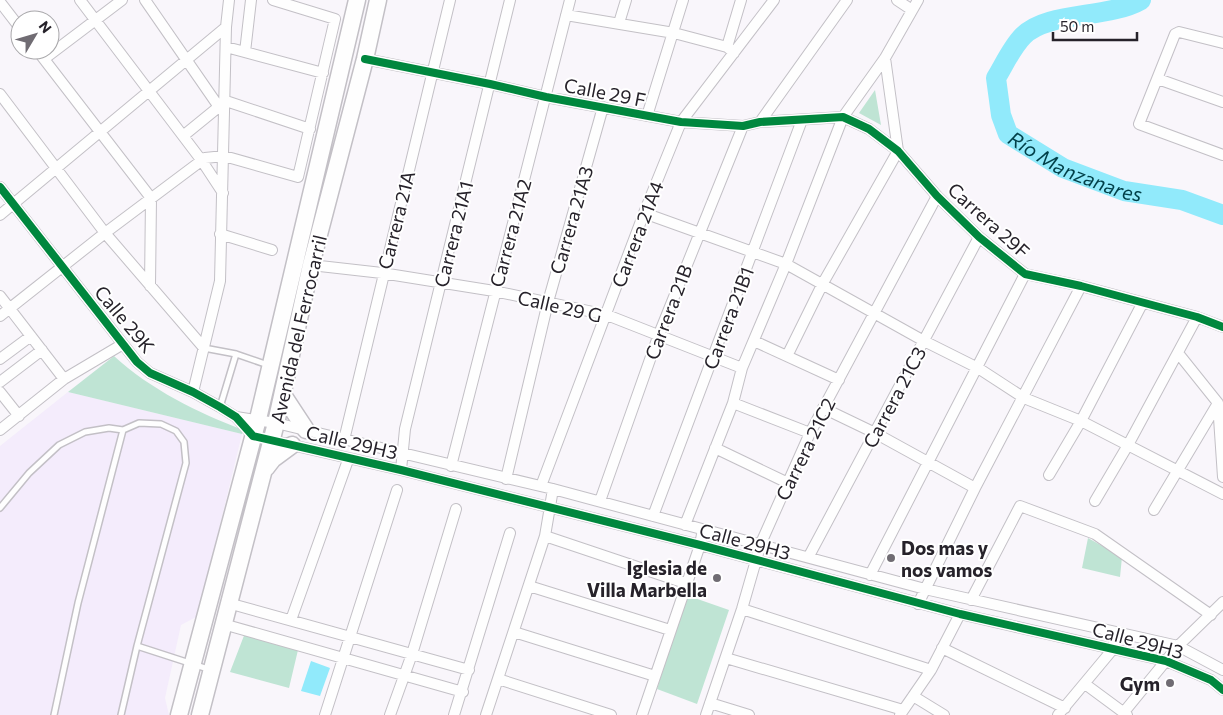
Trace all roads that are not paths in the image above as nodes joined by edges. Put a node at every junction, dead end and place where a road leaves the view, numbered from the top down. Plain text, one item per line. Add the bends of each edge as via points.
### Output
1 (80, 0) edge
2 (122, 0) edge
3 (145, 0) edge
4 (229, 0) edge
5 (251, 0) edge
6 (273, 0) edge
7 (357, 0) edge
8 (378, 0) edge
9 (450, 0) edge
10 (510, 0) edge
11 (570, 0) edge
12 (626, 0) edge
13 (683, 0) edge
14 (741, 0) edge
15 (774, 0) edge
16 (846, 0) edge
17 (897, 0) edge
18 (918, 0) edge
19 (0, 2) edge
20 (912, 10) junction
21 (10, 15) edge
22 (566, 15) junction
23 (96, 22) junction
24 (619, 23) junction
25 (226, 27) junction
26 (674, 33) junction
27 (1223, 43) edge
28 (226, 47) junction
29 (60, 48) edge
30 (731, 50) junction
31 (245, 52) junction
32 (885, 58) junction
33 (365, 59) junction
34 (45, 60) edge
35 (187, 61) junction
36 (434, 72) junction
37 (323, 73) junction
38 (1158, 79) junction
39 (490, 84) junction
40 (148, 91) junction
41 (0, 94) edge
42 (546, 97) junction
43 (1223, 102) edge
44 (222, 104) junction
45 (603, 107) junction
46 (647, 116) junction
47 (843, 117) junction
48 (802, 120) junction
49 (682, 122) junction
50 (760, 122) junction
51 (743, 126) junction
52 (310, 129) junction
53 (101, 132) junction
54 (183, 136) junction
55 (898, 152) junction
56 (1223, 155) edge
57 (224, 156) junction
58 (202, 161) junction
59 (57, 169) junction
60 (0, 187) edge
61 (223, 193) junction
62 (937, 196) junction
63 (151, 198) junction
64 (14, 205) junction
65 (644, 214) junction
66 (0, 215) edge
67 (105, 233) junction
68 (699, 233) junction
69 (220, 234) junction
70 (979, 237) junction
71 (272, 250) dead end
72 (753, 252) junction
73 (786, 264) junction
74 (311, 265) junction
75 (62, 269) junction
76 (382, 273) junction
77 (1024, 274) junction
78 (822, 283) junction
79 (440, 284) junction
80 (150, 286) junction
81 (1081, 286) junction
82 (494, 292) junction
83 (0, 296) edge
84 (548, 302) junction
85 (1142, 304) junction
86 (10, 309) junction
87 (876, 314) junction
88 (607, 315) junction
89 (0, 316) edge
90 (1197, 318) junction
91 (1223, 327) edge
92 (659, 334) junction
93 (31, 336) junction
94 (754, 340) junction
95 (924, 341) junction
96 (123, 344) junction
97 (204, 348) junction
98 (42, 350) junction
99 (1178, 353) junction
100 (236, 354) junction
101 (713, 356) junction
102 (787, 356) junction
103 (0, 359) edge
104 (270, 366) junction
105 (742, 368) junction
106 (978, 368) junction
107 (64, 379) junction
108 (839, 380) junction
109 (0, 382) edge
110 (0, 392) edge
111 (194, 392) junction
112 (283, 395) junction
113 (1024, 398) junction
114 (1218, 403) junction
115 (733, 404) junction
116 (220, 407) junction
117 (823, 408) junction
118 (19, 416) junction
119 (236, 417) junction
120 (258, 419) junction
121 (1081, 421) junction
122 (276, 423) junction
123 (0, 430) edge
124 (123, 430) junction
125 (306, 430) junction
126 (810, 433) junction
127 (875, 433) junction
128 (253, 436) junction
129 (344, 440) junction
130 (272, 441) junction
131 (292, 445) junction
132 (1128, 445) junction
133 (715, 448) junction
134 (402, 454) junction
135 (348, 460) junction
136 (927, 462) junction
137 (451, 466) junction
138 (264, 469) junction
139 (401, 470) junction
140 (1177, 472) junction
141 (1049, 475) dead end
142 (1223, 477) edge
143 (506, 478) junction
144 (788, 483) junction
145 (541, 486) junction
146 (975, 488) junction
147 (553, 489) junction
148 (397, 490) dead end
149 (1223, 494) edge
150 (600, 501) junction
151 (1095, 501) dead end
152 (0, 508) edge
153 (456, 509) dead end
154 (550, 509) junction
155 (1154, 510) dead end
156 (653, 516) junction
157 (685, 525) junction
158 (703, 529) junction
159 (510, 533) dead end
160 (545, 536) junction
161 (761, 544) junction
162 (700, 545) junction
163 (808, 556) junction
164 (757, 560) junction
165 (870, 574) junction
166 (685, 584) junction
167 (529, 586) junction
168 (925, 589) junction
169 (971, 600) junction
170 (1223, 602) edge
171 (228, 603) junction
172 (918, 604) junction
173 (742, 609) junction
174 (960, 614) junction
175 (1211, 615) junction
176 (291, 620) junction
177 (223, 624) junction
178 (670, 630) junction
179 (514, 632) junction
180 (1116, 632) junction
181 (351, 636) junction
182 (137, 646) junction
183 (1178, 646) junction
184 (942, 648) junction
185 (1113, 648) junction
186 (412, 654) junction
187 (344, 658) junction
188 (726, 658) junction
189 (1166, 661) junction
190 (192, 664) junction
191 (212, 670) junction
192 (468, 670) junction
193 (931, 670) junction
194 (1223, 670) edge
195 (404, 676) junction
196 (655, 676) junction
197 (498, 679) junction
198 (1085, 684) junction
199 (1223, 690) edge
200 (462, 692) junction
201 (913, 696) junction
202 (710, 703) junction
203 (1061, 711) edge
204 (1121, 712) edge
205 (902, 713) edge
206 (54, 715) edge
207 (122, 715) edge
208 (179, 715) edge
209 (200, 715) edge
210 (325, 715) edge
211 (390, 715) edge
212 (454, 715) edge
213 (486, 715) edge
214 (611, 715) edge
215 (642, 715) edge
216 (706, 715) edge
217 (749, 715) edge
218 (944, 715) edge

1 - 23 street
2 - 23 street
3 - 35 street
4 - 25 street
5 - 31 street
6 - 37 street via 335,19
7 - 104 main road, Avenida del Ferrocarril
8 - 33 main road, Avenida del Ferrocarril
9 - 36 street, Carrera 21A
10 - 39 street, Carrera 21A1
11 - 22 street, Carrera 21A2
12 - 24 street
13 - 26 street
14 - 30 street
15 - 30 street, Carrera 21A4
16 - 50 street
17 - 20 street
18 - 20 street
19 - 21 street
20 - 32 street
22 - 24 street
22 - 42 street, Carrera 21A2
23 - 29 street
23 - 40 street
24 - 26 street
25 - 28 street
25 - 35 street
26 - 30 street
26 - 46 street
27 - 38 street via 1179,32 1175,34
28 - 31 street
28 - 44 street
30 - 49 street, Carrera 21A4
31 - 37 street
32 - 47 street
32 - 55 street
33 - 36 street, Calle 29 F
33 - 74 main road, Avenida del Ferrocarril
34 - 53 street
35 - 40 street
35 - 44 street
36 - 39 street, Calle 29 F
36 - 76 street, Carrera 21A
37 - 52 street
38 - 43 street
38 - 56 street via 1139,124
39 - 42 street, Calle 29 F
39 - 79 street, Carrera 21A1
40 - 53 street
40 - 54 street
41 - 59 street
42 - 45 street, Calle 29 F
42 - 82 street, Carrera 21A2
44 - 52 street
44 - 54 street
44 - 57 street
45 - 46 street, Calle 29 F
45 - 84 street, Carrera 21A3
46 - 49 street, Calle 29 F
47 - 48 street, Calle 29 F
47 - 55 street, Carrera 29F via 869,129
47 - 73 street
48 - 50 street, Calle 29 F
48 - 72 street, Carrera 21B1
49 - 51 street, Calle 29 F
49 - 65 street, Carrera 21A4
50 - 51 street, Calle 29 F
51 - 68 street, Carrera 21B
52 - 57 street via 298,177
53 - 59 street
53 - 63 street
54 - 58 street
55 - 62 street, Carrera 29F
55 - 78 street
57 - 58 street
57 - 61 street
58 - 61 street
58 - 63 street
59 - 64 street
59 - 67 street
60 - 64 street, Calle 29K
61 - 69 street
62 - 70 street, Carrera 29F
62 - 87 street, Carrera 21C2
63 - 67 street
63 - 80 street
64 - 66 street
64 - 75 street, Calle 29K
65 - 68 street
65 - 88 street, Carrera 21A4
67 - 75 street
67 - 80 street
68 - 72 street
68 - 92 street, Carrera 21B
69 - 71 street
69 - 97 street via 220,281
70 - 77 street, Carrera 29F
70 - 95 street, Carrera 21C3
72 - 73 street
72 - 101 street, Carrera 21B1
73 - 78 street
73 - 94 street
74 - 76 street, Calle 29 G
74 - 112 main road, Avenida del Ferrocarril
75 - 86 street
75 - 96 street, Calle 29K
76 - 79 street, Calle 29 G
76 - 129 street, Carrera 21A
77 - 81 street, Carrera 29F
77 - 106 street
78 - 87 street
78 - 102 street
79 - 82 street, Calle 29 G
79 - 134 street, Carrera 21A1 via 405,429
80 - 97 street
81 - 85 street, Carrera 29F
81 - 113 street
82 - 84 street, Calle 29 G
82 - 137 street, Carrera 21A2
83 - 86 street
84 - 88 street, Calle 29 G
84 - 143 street, Carrera 21A3
85 - 90 street, Carrera 29F
85 - 121 street
86 - 89 street
86 - 93 street
87 - 95 street
87 - 108 street, Carrera 21C2
88 - 92 street, Calle 29 G
88 - 145 street, Carrera 21A4
90 - 91 street, Carrera 29F
90 - 99 street
92 - 101 street, Calle 29 G
92 - 150 street, Carrera 21B
93 - 98 street
93 - 103 street
94 - 102 street
94 - 105 street
95 - 106 street
95 - 127 street, Carrera 21C3
96 - 107 street
96 - 111 street, Calle 29K via 150,373
97 - 100 lane
97 - 111 street
98 - 107 street
98 - 109 street
99 - 114 street
99 - 132 street
100 - 104 lane
100 - 116 lane
101 - 105 street, Calle 29 G
101 - 156 street, Carrera 21B1
102 - 108 street
104 - 120 main road, Avenida del Ferrocarril
105 - 115 street
106 - 113 street
106 - 136 street
107 - 118 street
108 - 117 street, Carrera 21C2
110 - 118 street
111 - 116 street, Calle 29K
112 - 122 main road, Avenida del Ferrocarril
112 - 125 main road
113 - 121 street
113 - 146 street
114 - 140 street
114 - 142 street
115 - 126 street
115 - 133 street
116 - 119 street, Calle 29K
117 - 126 street, Carrera 21C2
117 - 127 street
118 - 123 street
119 - 120 street, Calle 29K
119 - 128 street, Calle 29K
120 - 122 street, Calle 29H3
120 - 128 main road, Avenida del Ferrocarril
121 - 132 street
121 - 141 street
122 - 125 street, Calle 29H3
122 - 130 main road, Avenida del Ferrocarril
124 - 152 lane via 109,428 85,432 59,445 29,473
124 - 182 lane via 139,423 161,424 176,431 184,442 186,463
124 - 206 lane via 78,603
125 - 129 street, Calle 29H3
126 - 144 street, Carrera 21C2
127 - 136 street
127 - 163 street, Carrera 21C3
128 - 130 street, Calle 29H3
128 - 190 main road, Avenida del Ferrocarril
129 - 134 street, Calle 29H3
130 - 131 street, Calle 29H3
130 - 138 main road, Avenida del Ferrocarril
131 - 135 street, Calle 29H3
131 - 138 main road
132 - 140 street
132 - 151 street
133 - 144 street
133 - 157 street
134 - 137 street, Calle 29H3
134 - 139 street, Carrera 21A1
135 - 139 street, Calle 29H3
135 - 176 street
136 - 146 street
136 - 165 street
137 - 143 street, Calle 29H3
138 - 171 main road, Avenida del Ferrocarril
139 - 154 street, Calle 29H3
140 - 149 street
140 - 155 street
143 - 145 street, Calle 29H3
144 - 161 street, Carrera 21C2
145 - 147 street, Calle 29H3
146 - 168 street
147 - 150 street, Calle 29H3
147 - 154 street
148 - 181 street, Calle 29H3
150 - 156 street, Calle 29H3
153 - 186 street
154 - 160 street
154 - 162 street, Calle 29H3
156 - 157 street, Calle 29H3
157 - 158 street, Calle 29H3
158 - 161 street, Calle 29H3
158 - 162 street
159 - 192 street
160 - 166 street
160 - 167 street
161 - 163 street, Calle 29H3
161 - 164 street, Carrera 21C2
162 - 164 street, Calle 29H3
162 - 166 street
163 - 165 street, Calle 29H3
164 - 172 street, Calle 29H3
164 - 173 street, Carrera 21C2
165 - 168 street, Calle 29H3
166 - 178 street
167 - 178 street
167 - 179 street
168 - 169 street, Calle 29H3
168 - 172 street
169 - 175 street via 1020,506 1094,534
169 - 180 street, Calle 29H3
170 - 175 street
171 - 176 street
171 - 177 main road, Avenida del Ferrocarril
172 - 174 street, Calle 29H3
173 - 188 street, Carrera 21C2
173 - 193 street
174 - 184 street
174 - 185 street, Calle 29H3
175 - 183 street
176 - 181 street
177 - 187 street
177 - 191 main road, Avenida del Ferrocarril
178 - 196 street
179 - 196 street
179 - 197 street
180 - 183 street, Calle 29H3
180 - 185 street
181 - 186 street
181 - 187 street, Calle 29H3
182 - 190 lane
182 - 207 lane
183 - 189 street
183 - 194 street, Calle 29H3
184 - 193 street
184 - 203 street
185 - 189 street, Calle 29H3
185 - 198 street
186 - 192 street
186 - 195 street
187 - 195 street
187 - 210 street, Calle 29H3
188 - 202 street, Carrera 21C2
188 - 205 street
189 - 199 street, Calle 29H3 via 1211,680
189 - 204 street
190 - 191 lane
190 - 208 main road, Avenida del Ferrocarril
191 - 209 main road, Avenida del Ferrocarril
192 - 200 street
193 - 201 street
195 - 200 street
195 - 211 street
196 - 215 street
197 - 213 street
197 - 214 street
198 - 203 street
198 - 204 street
200 - 212 street
201 - 205 street
201 - 218 street
202 - 216 street, Carrera 21C2
202 - 217 street

